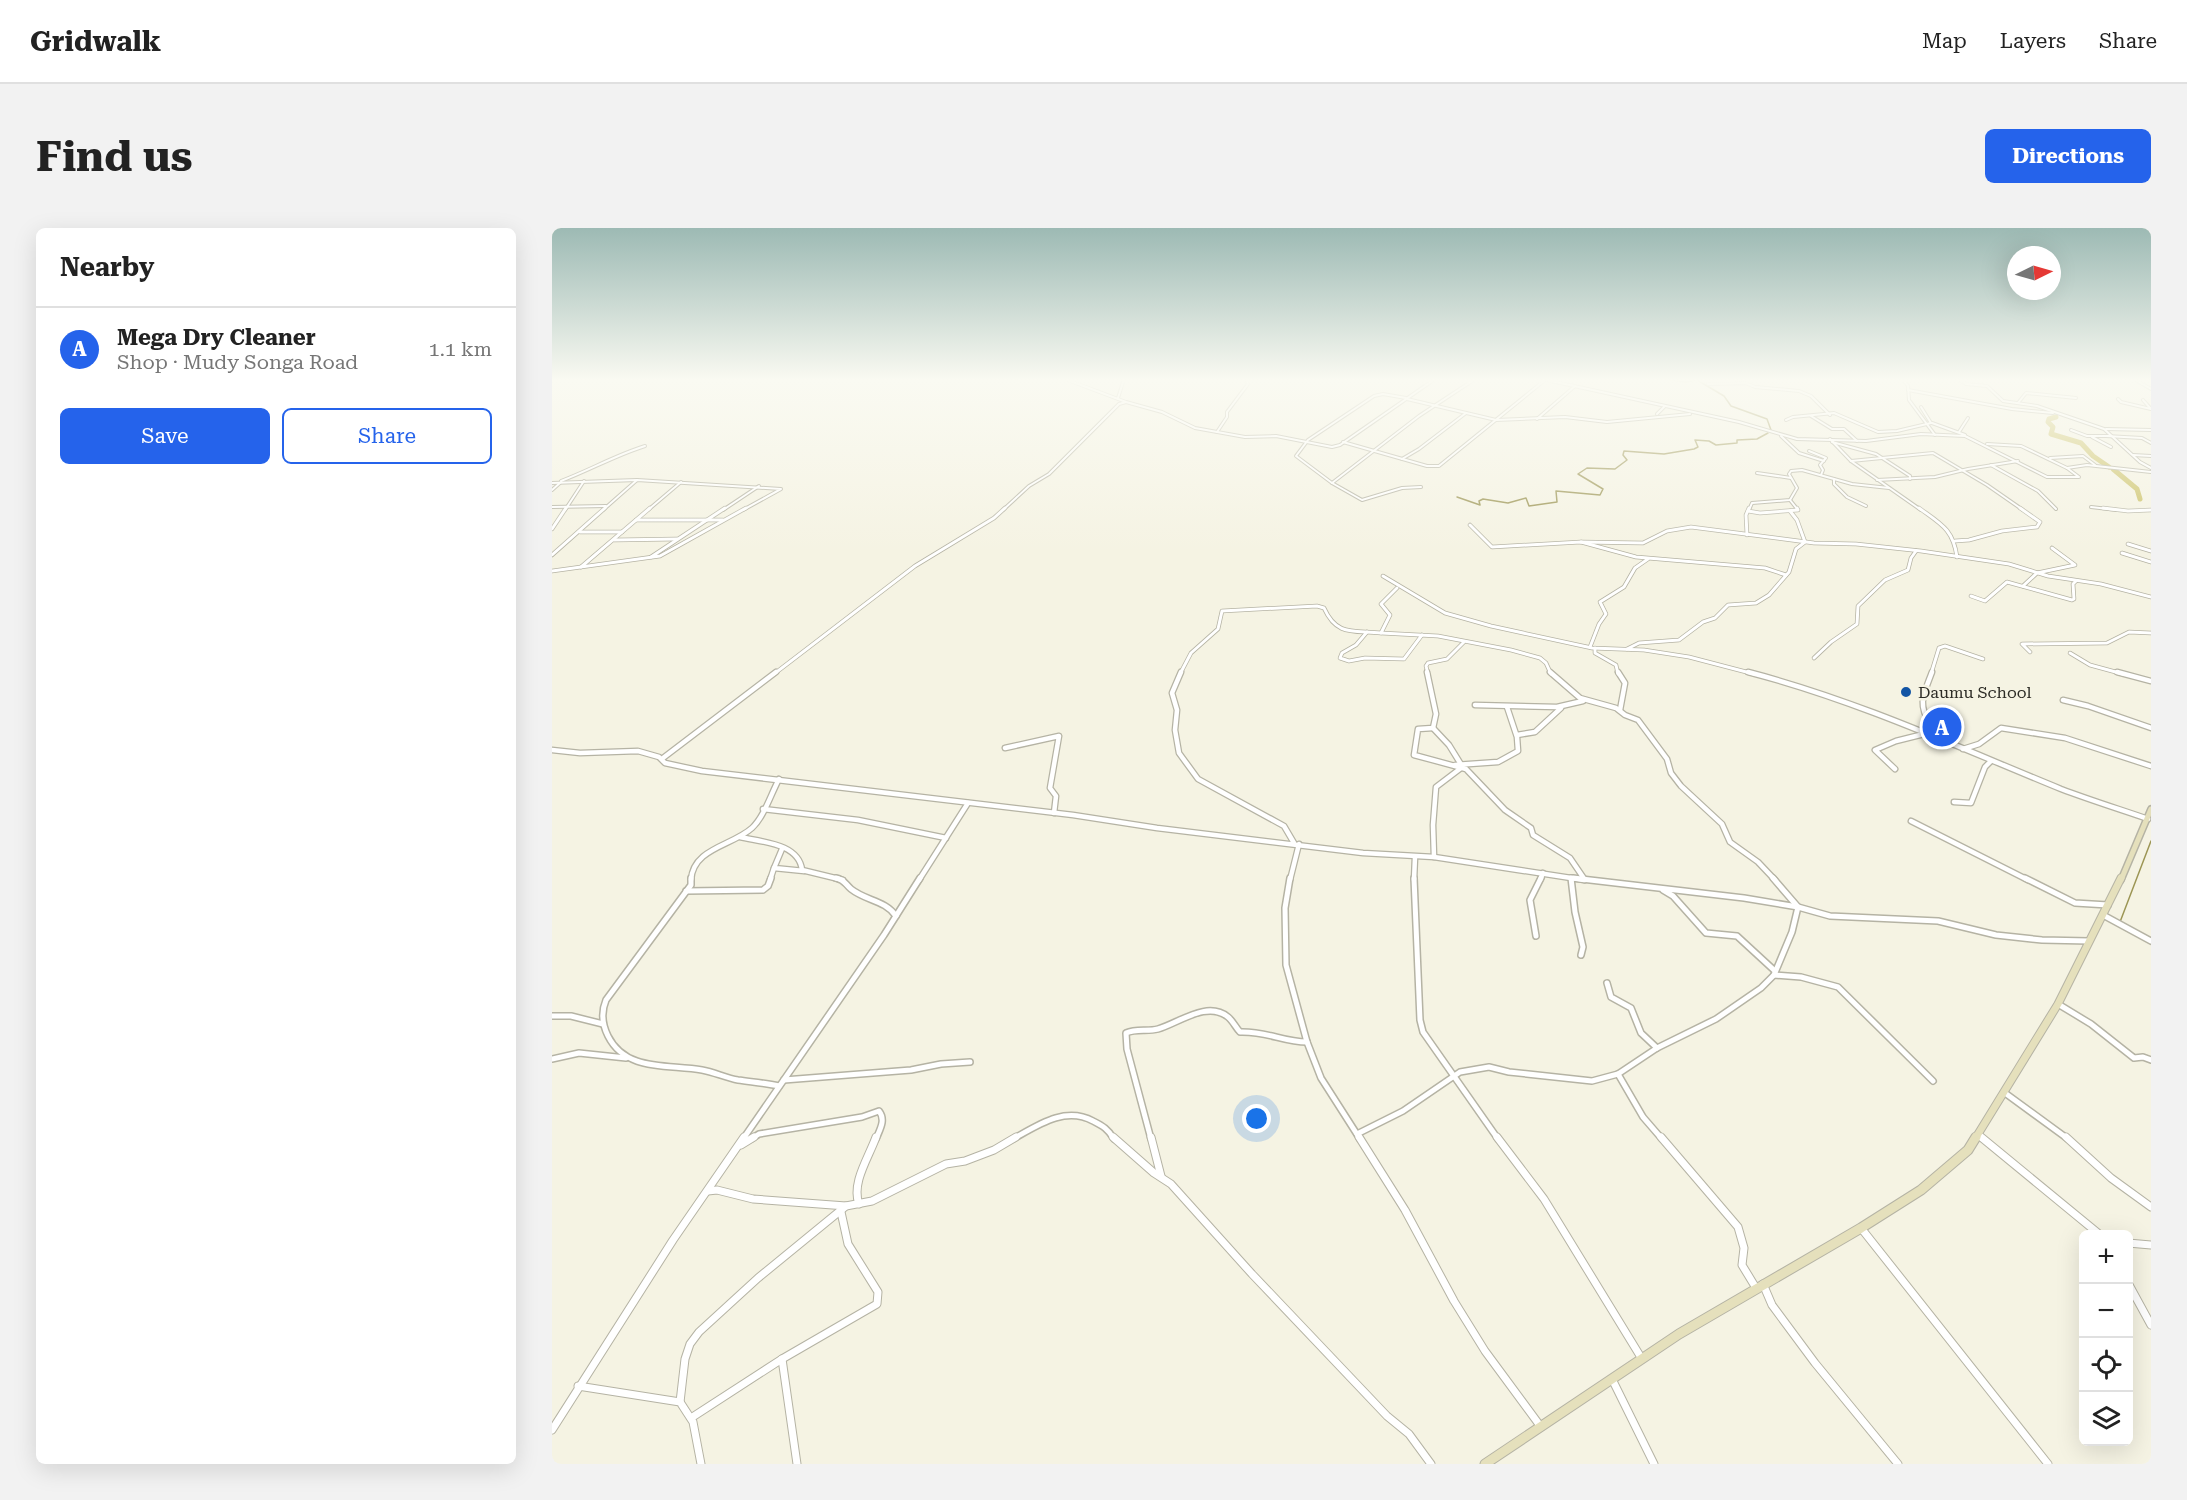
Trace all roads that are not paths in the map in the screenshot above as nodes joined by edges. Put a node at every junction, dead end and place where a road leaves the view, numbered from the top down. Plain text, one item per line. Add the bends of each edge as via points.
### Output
1 (1781, 436) edge
2 (2114, 436) edge
3 (1085, 437) edge
4 (1281, 437) edge
5 (1313, 437) edge
6 (1351, 437) edge
7 (1395, 437) edge
8 (1434, 437) edge
9 (1475, 437) edge
10 (1785, 437) edge
11 (1852, 437) edge
12 (1913, 437) edge
13 (1968, 437) edge
14 (2091, 437) edge
15 (2124, 437) edge
16 (1308, 440) junction
17 (1831, 440) junction
18 (1857, 441) junction
19 (1976, 441) junction
20 (1343, 442) junction
21 (2151, 443) edge
22 (645, 446) dead end
23 (2111, 447) dead end
24 (1809, 451) dead end
25 (1374, 453) junction
26 (2133, 455) junction
27 (2151, 456) edge
28 (1882, 458) junction
29 (2047, 458) junction
30 (1401, 459) junction
31 (1824, 461) junction
32 (1851, 461) junction
33 (2018, 461) junction
34 (1991, 465) junction
35 (2097, 466) junction
36 (2067, 468) junction
37 (2151, 470) edge
38 (1964, 471) junction
39 (1757, 473) dead end
40 (1821, 475) junction
41 (1791, 477) junction
42 (1834, 479) junction
43 (1910, 479) junction
44 (637, 480) junction
45 (1877, 480) junction
46 (584, 481) junction
47 (560, 482) junction
48 (681, 482) junction
49 (552, 483) edge
50 (1332, 483) junction
51 (759, 486) junction
52 (1420, 488) dead end
53 (1888, 488) junction
54 (552, 490) edge
55 (1790, 500) junction
56 (608, 506) junction
57 (1866, 506) dead end
58 (552, 507) edge
59 (569, 507) junction
60 (2091, 507) dead end
61 (2056, 509) dead end
62 (2151, 510) edge
63 (1748, 511) junction
64 (1790, 511) junction
65 (636, 520) junction
66 (708, 520) junction
67 (725, 520) junction
68 (1470, 525) dead end
69 (552, 529) edge
70 (579, 532) junction
71 (622, 532) junction
72 (1747, 534) junction
73 (677, 539) junction
74 (613, 540) junction
75 (1955, 541) junction
76 (1581, 542) junction
77 (1805, 542) junction
78 (2128, 544) dead end
79 (2052, 548) dead end
80 (1917, 551) junction
81 (2151, 551) edge
82 (2122, 553) dead end
83 (1958, 554) junction
84 (552, 555) edge
85 (650, 558) junction
86 (1651, 558) junction
87 (2149, 561) edge
88 (581, 567) junction
89 (552, 571) edge
90 (2037, 573) junction
91 (1786, 575) junction
92 (1383, 576) dead end
93 (2076, 580) junction
94 (2023, 586) junction
95 (1397, 588) dead end
96 (1971, 596) dead end
97 (2150, 596) edge
98 (1367, 632) junction
99 (1380, 633) junction
100 (2151, 633) edge
101 (1422, 635) junction
102 (1464, 642) junction
103 (1592, 647) junction
104 (1627, 649) junction
105 (2030, 652) dead end
106 (2070, 652) dead end
107 (1814, 658) dead end
108 (1983, 659) dead end
109 (2151, 681) edge
110 (2063, 700) dead end
111 (1589, 702) junction
112 (1475, 705) dead end
113 (1563, 706) junction
114 (1507, 707) junction
115 (1620, 710) junction
116 (1433, 728) junction
117 (2151, 728) edge
118 (1927, 733) junction
119 (1517, 735) junction
120 (1005, 748) dead end
121 (1963, 749) junction
122 (552, 750) edge
123 (663, 758) junction
124 (1991, 761) junction
125 (2151, 766) edge
126 (1463, 767) junction
127 (1895, 769) dead end
128 (779, 780) junction
129 (1953, 802) dead end
130 (968, 803) junction
131 (763, 809) junction
132 (2151, 809) edge
133 (1053, 813) junction
134 (2148, 819) junction
135 (1911, 821) dead end
136 (740, 837) junction
137 (946, 838) junction
138 (1296, 844) junction
139 (782, 849) junction
140 (1415, 857) junction
141 (1434, 857) junction
142 (774, 868) junction
143 (804, 870) junction
144 (1544, 873) junction
145 (1571, 878) junction
146 (1585, 880) junction
147 (1660, 889) junction
148 (686, 891) junction
149 (2108, 905) junction
150 (1798, 907) junction
151 (2103, 915) junction
152 (896, 916) junction
153 (1536, 936) dead end
154 (2089, 941) junction
155 (2151, 941) edge
156 (1581, 954) dead end
157 (1774, 973) junction
158 (1607, 983) dead end
159 (2058, 1004) junction
160 (552, 1016) edge
161 (603, 1024) junction
162 (1307, 1042) junction
163 (1657, 1048) junction
164 (627, 1058) junction
165 (552, 1059) edge
166 (2151, 1060) edge
167 (970, 1062) dead end
168 (1618, 1074) junction
169 (1454, 1077) junction
170 (784, 1080) junction
171 (1933, 1081) dead end
172 (779, 1086) junction
173 (2005, 1093) junction
174 (1357, 1134) junction
175 (1978, 1135) junction
176 (740, 1146) junction
177 (1161, 1177) junction
178 (708, 1191) junction
179 (859, 1204) junction
180 (846, 1206) junction
181 (2151, 1207) edge
182 (841, 1212) junction
183 (1861, 1228) junction
184 (2094, 1230) edge
185 (2133, 1243) edge
186 (2151, 1245) edge
187 (2129, 1284) edge
188 (1760, 1286) junction
189 (2151, 1325) edge
190 (782, 1359) junction
191 (1642, 1359) junction
192 (1612, 1379) junction
193 (578, 1386) junction
194 (680, 1402) junction
195 (691, 1418) junction
196 (1541, 1427) junction
197 (552, 1430) edge
198 (701, 1464) edge
199 (797, 1464) edge
200 (1431, 1464) edge
201 (1485, 1464) edge
202 (1654, 1464) edge
203 (1898, 1464) edge
204 (2048, 1464) edge

1 - 31 street via 1799,453
2 - 26 street
3 - 123 street via 1049,474 1029,486 994,518 915,566
4 - 16 street
5 - 16 street
6 - 20 street
7 - 25 street
8 - 30 street
9 - 30 street via 1439,466
10 - 17 street
11 - 18 street
12 - 18 street
13 - 19 street
14 - 23 street
15 - 21 street
16 - 20 street via 1329,447
16 - 50 street via 1296,457
17 - 18 street
17 - 28 street
17 - 32 street
19 - 29 street via 2021,446
19 - 33 street
20 - 25 street
22 - 47 street
24 - 31 street via 1825,457
25 - 30 street
25 - 50 street
26 - 27 street
26 - 37 street
28 - 32 street
28 - 38 street via 1933,453
28 - 43 street
29 - 35 street via 2083,456
29 - 36 street
31 - 40 street via 1820,465
32 - 45 street
33 - 34 street
33 - 36 street via 2050,478 2080,476
34 - 38 street
34 - 61 street via 2038,491
35 - 36 street
35 - 37 street
38 - 43 street
38 - 75 street via 2035,517 2040,525 2001,531 1971,542
39 - 41 street
40 - 41 street via 1798,470 1791,471
40 - 42 street
41 - 55 street via 1797,488
42 - 53 street
42 - 57 street via 1847,497
43 - 45 street
44 - 46 street
44 - 48 street
44 - 56 street
45 - 53 street
46 - 47 street
46 - 59 street
47 - 49 street
47 - 54 street
48 - 51 street
48 - 65 street
50 - 52 street via 1364,501 1401,488
51 - 66 street
51 - 67 street via 781,489
53 - 75 street via 1937,520 1953,534
55 - 63 street via 1753,502
55 - 64 street via 1798,510
56 - 59 street
56 - 70 street
58 - 59 street
59 - 69 street
60 - 62 street
63 - 64 street
63 - 72 street
64 - 77 street
65 - 66 street
65 - 71 street
66 - 67 street
66 - 73 street
67 - 85 street
68 - 76 street via 1492,547
70 - 71 street
70 - 84 street
71 - 74 street
72 - 76 street via 1687,527 1667,531 1643,543
72 - 77 street
73 - 74 street
73 - 85 street
74 - 88 street
75 - 83 street
76 - 86 street
77 - 80 street
77 - 91 street via 1796,549
78 - 81 street
79 - 90 street via 2075,565
80 - 83 street
80 - 107 street via 1908,570 1878,585 1858,606 1857,624
82 - 87 street
83 - 90 street
85 - 88 street
86 - 91 street via 1765,568
86 - 103 street via 1635,568 1624,587 1600,602 1606,614
88 - 89 street
90 - 93 street
90 - 94 street
91 - 104 street via 1769,595 1756,603 1728,605 1715,618 1679,640 1639,643
92 - 103 street via 1445,613
93 - 94 street via 2072,600
93 - 97 street
94 - 96 street via 2007,582 1985,601
95 - 99 street via 1381,604 1390,615
98 - 99 street
98 - 101 street via 1340,658 1404,659
98 - 138 street via 1333,627 1323,608 1317,606 1222,611 1218,629 1191,653 1177,679 1173,693 1178,715 1176,738 1179,753 1192,774 1284,826
99 - 101 street
100 - 105 street via 2129,632 2107,643 2022,644
101 - 102 street
102 - 111 street via 1540,658 1552,676
102 - 116 street via 1447,659 1426,666 1436,714
103 - 104 street
103 - 115 street via 1616,665 1626,684
104 - 118 street via 1728,665 1811,689
106 - 109 street via 2090,665
108 - 118 street via 1945,646 1939,648 1924,696 1922,711 1930,724
110 - 117 street
111 - 113 street
111 - 115 street
112 - 114 street
113 - 114 street
113 - 119 street via 1535,732
114 - 119 street
115 - 150 street via 1642,724 1681,786 1722,824 1730,842 1758,862
116 - 126 street
116 - 126 street via 1418,729 1413,753
118 - 121 street
118 - 127 street via 1875,750
119 - 126 street via 1518,751 1504,760
120 - 133 street via 1059,736 1050,788 1056,796
121 - 124 street
121 - 125 street via 1979,744 2001,728 2065,738
122 - 123 street via 628,751
123 - 128 street via 665,763 681,768
124 - 129 street via 1971,803
124 - 134 street
126 - 141 street via 1436,787
126 - 146 street via 1505,810 1529,826 1533,835 1569,856
128 - 130 street
128 - 131 street
130 - 133 street
130 - 137 street
131 - 136 street via 754,826
131 - 137 street via 858,820
132 - 134 main road
133 - 138 street
134 - 149 main road
135 - 149 street via 2075,903
136 - 139 street
136 - 148 street via 700,859
137 - 152 street
138 - 140 street
138 - 162 street via 1284,934 1286,964
139 - 142 street
139 - 143 street via 791,850
140 - 141 street
140 - 169 street via 1413,888 1421,1026
141 - 144 street
142 - 143 street
142 - 148 street via 763,890
143 - 152 street via 844,880 851,889 890,908
144 - 145 street
144 - 153 street via 1530,900
145 - 146 street
145 - 156 street via 1583,946
146 - 147 street
147 - 150 street
147 - 157 street via 1673,896 1706,933 1737,936
148 - 161 street via 606,1000
149 - 151 main road
150 - 154 street via 1830,916 1938,921 1996,935
150 - 157 street
151 - 154 main road
151 - 155 street
152 - 170 street
154 - 159 main road
157 - 163 street via 1761,988 1716,1019
157 - 171 street via 1818,981 1844,991
158 - 163 street via 1610,997 1631,1008 1641,1033
159 - 166 street via 2132,1057
159 - 173 main road
160 - 161 street
161 - 164 street via 610,1044
162 - 174 street via 1325,1086
162 - 177 street via 1258,1031 1240,1032 1228,1017 1209,1012 1158,1029 1126,1033
163 - 168 street
164 - 165 street via 587,1053
164 - 172 street via 644,1065 704,1071
167 - 170 street
168 - 169 street via 1592,1081 1481,1067
168 - 188 street via 1643,1117 1738,1227 1744,1248 1742,1265
169 - 174 street via 1403,1111
169 - 191 street via 1544,1199
170 - 172 street
172 - 176 street
173 - 175 main road
173 - 181 street via 2058,1130 2111,1178
174 - 196 street via 1405,1210 1454,1301
175 - 183 main road via 1968,1150 1921,1190
175 - 184 street
176 - 178 street
176 - 179 street via 759,1134 879,1111 883,1121 858,1183
177 - 179 street via 1114,1140 1108,1129 1084,1116 1068,1114 1044,1121 994,1150 946,1164
177 - 200 street via 1409,1434
178 - 180 street
178 - 193 street
179 - 180 street
180 - 182 street
182 - 190 street via 841,1224 855,1258 878,1292 878,1302
182 - 194 street via 758,1278 699,1332 685,1359
183 - 188 main road
183 - 204 street
185 - 186 street
187 - 189 street
188 - 191 main road
188 - 203 street via 1815,1363
190 - 195 street
190 - 199 street
191 - 192 main road
192 - 196 main road
192 - 202 street
193 - 194 street
193 - 197 street
194 - 195 street
195 - 198 street
196 - 201 main road

